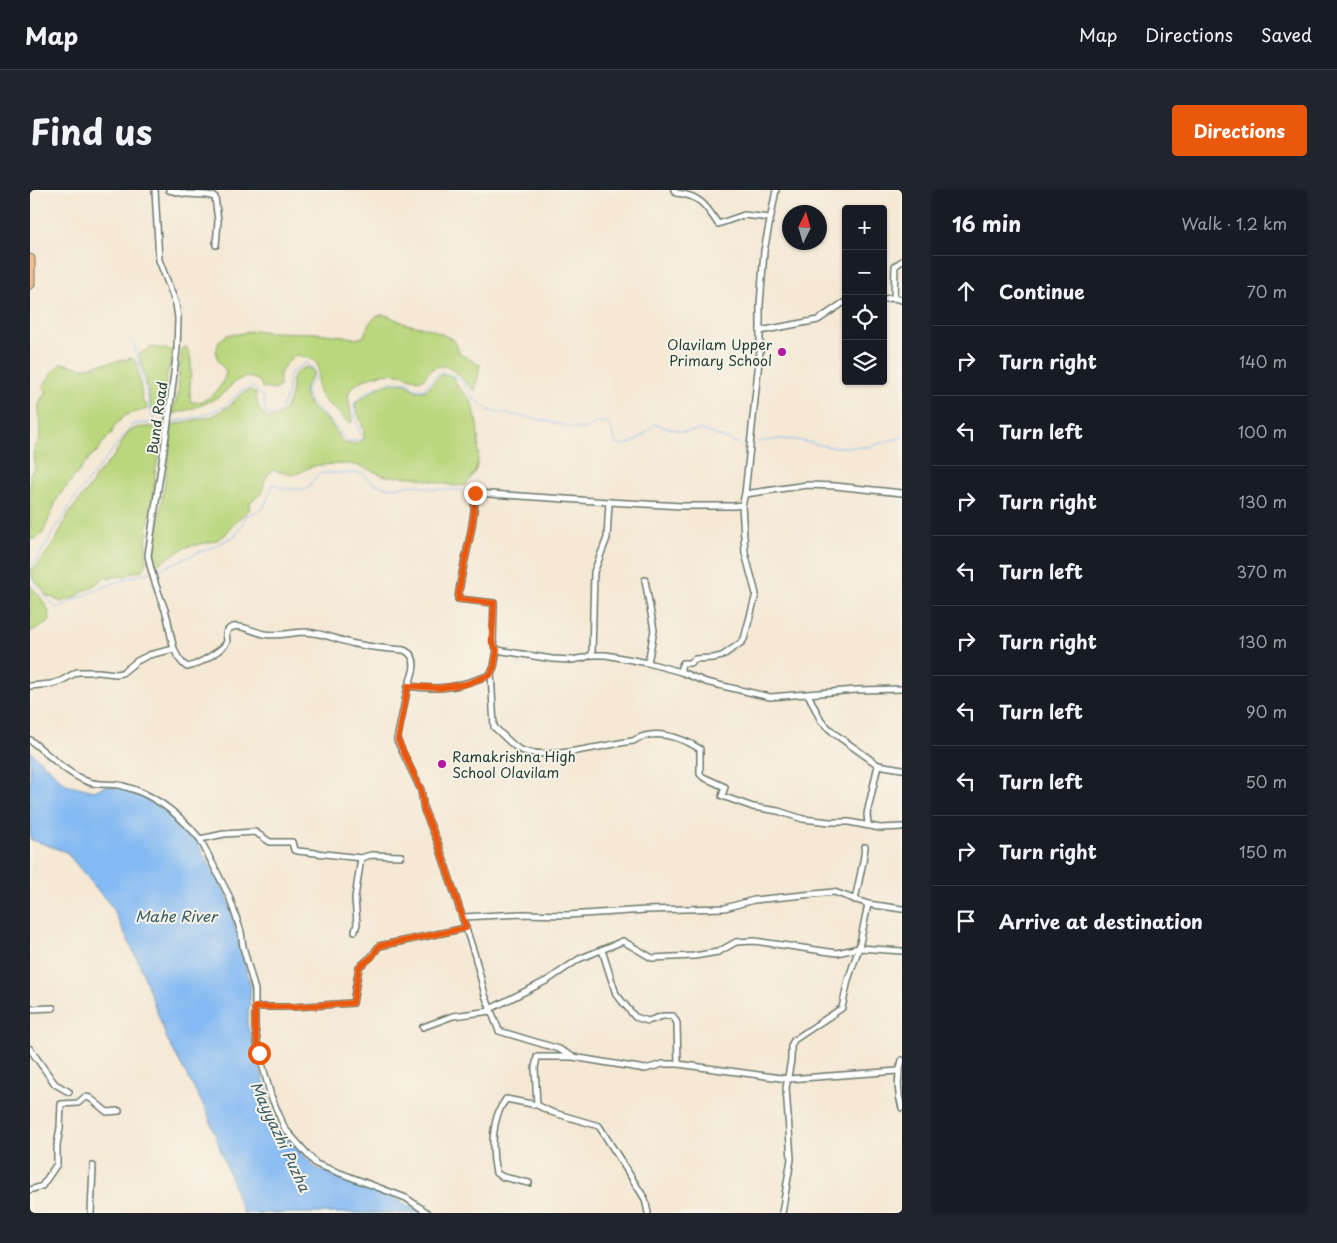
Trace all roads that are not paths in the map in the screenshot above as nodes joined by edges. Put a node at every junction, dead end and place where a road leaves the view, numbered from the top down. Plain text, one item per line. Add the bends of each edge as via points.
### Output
1 (155, 190) edge
2 (169, 190) edge
3 (674, 190) edge
4 (776, 190) edge
5 (770, 218) junction
6 (216, 245) dead end
7 (30, 259) edge
8 (902, 261) edge
9 (30, 284) edge
10 (894, 298) junction
11 (887, 299) edge
12 (902, 300) edge
13 (842, 304) edge
14 (760, 330) junction
15 (902, 493) edge
16 (744, 494) junction
17 (609, 502) junction
18 (742, 505) junction
19 (645, 580) dead end
20 (174, 648) junction
21 (497, 650) junction
22 (592, 655) junction
23 (648, 663) junction
24 (681, 672) junction
25 (491, 673) junction
26 (30, 686) edge
27 (408, 686) junction
28 (902, 689) edge
29 (808, 694) junction
30 (30, 740) edge
31 (878, 765) junction
32 (902, 769) edge
33 (868, 824) junction
34 (902, 827) edge
35 (200, 839) junction
36 (865, 847) dead end
37 (401, 856) dead end
38 (361, 858) junction
39 (855, 900) junction
40 (868, 904) junction
41 (902, 909) edge
42 (463, 917) junction
43 (466, 928) junction
44 (355, 931) dead end
45 (859, 948) junction
46 (602, 950) junction
47 (902, 951) edge
48 (255, 1007) junction
49 (53, 1008) dead end
50 (30, 1009) edge
51 (491, 1010) junction
52 (423, 1027) dead end
53 (30, 1049) edge
54 (573, 1057) junction
55 (902, 1060) edge
56 (678, 1064) junction
57 (898, 1071) junction
58 (788, 1079) junction
59 (69, 1092) dead end
60 (537, 1105) junction
61 (902, 1108) edge
62 (119, 1111) dead end
63 (93, 1166) dead end
64 (529, 1183) dead end
65 (30, 1190) edge
66 (90, 1213) edge
67 (428, 1213) edge
68 (648, 1213) edge
69 (782, 1213) edge

1 - 20 street, Bund Road via 159,260 178,318 168,422 148,555 150,572 165,610
2 - 6 street via 215,197
3 - 5 street via 700,200 718,224 744,215
4 - 5 street
5 - 14 street via 764,251
7 - 9 highway
8 - 10 street via 895,266
10 - 11 street
10 - 12 street
13 - 14 street via 818,320
14 - 16 street
15 - 16 street via 807,485
16 - 18 street
17 - 18 street
17 - 21 street via 475,493 475,514 460,576 458,599 494,603 492,642
17 - 22 street via 607,538 594,572
18 - 24 street via 745,553 756,594 744,639 722,656 683,663
19 - 23 street via 654,630
20 - 26 street via 137,660 116,674 77,672 61,681
20 - 27 street via 184,665 191,667 224,647 228,641 226,633 233,627 264,634 306,632 327,635 354,644 410,653 414,658
21 - 22 street via 571,660
21 - 25 street
22 - 23 street
23 - 24 street
24 - 29 street via 706,682 770,697
25 - 27 street via 453,687
25 - 33 street via 494,728 518,748 558,754 633,741 642,735 666,736 700,749 700,774 725,787 722,796 803,819
27 - 42 street via 398,740 421,790 424,810
28 - 29 street
29 - 31 street via 825,727
30 - 35 street via 72,774 87,781 129,788 157,799
31 - 32 street
31 - 33 street via 867,814
33 - 34 street via 880,828
35 - 38 street via 255,832 270,842 290,841 298,851
35 - 48 street via 237,919 255,990
36 - 39 street
37 - 38 street
38 - 44 street via 355,898
39 - 40 street
39 - 42 street via 834,892 754,900 726,908
40 - 41 street
40 - 45 street
42 - 43 street
43 - 48 street via 379,946 372,957 359,967 353,1003
43 - 51 street
45 - 46 street via 837,953 754,941 736,942 718,952 694,956 652,958 624,941
45 - 47 street
45 - 58 street via 842,1008 794,1040
46 - 51 street via 579,959 548,980
46 - 56 street via 616,994 635,1017 648,1021 673,1016 677,1023
48 - 67 street via 259,1053 271,1096 290,1136 316,1164 406,1198
49 - 50 street
51 - 52 street via 453,1016
51 - 54 street via 499,1031 559,1049
53 - 59 street via 55,1084
54 - 56 street via 645,1069
54 - 60 street via 537,1057
55 - 57 street
56 - 58 street
57 - 58 street
57 - 61 street via 898,1096
58 - 69 street via 791,1159
60 - 64 street via 506,1099 494,1134 496,1172 503,1177
60 - 68 street via 600,1126 645,1199
62 - 65 street via 107,1112 90,1098 61,1104 57,1164 42,1186
63 - 66 street

